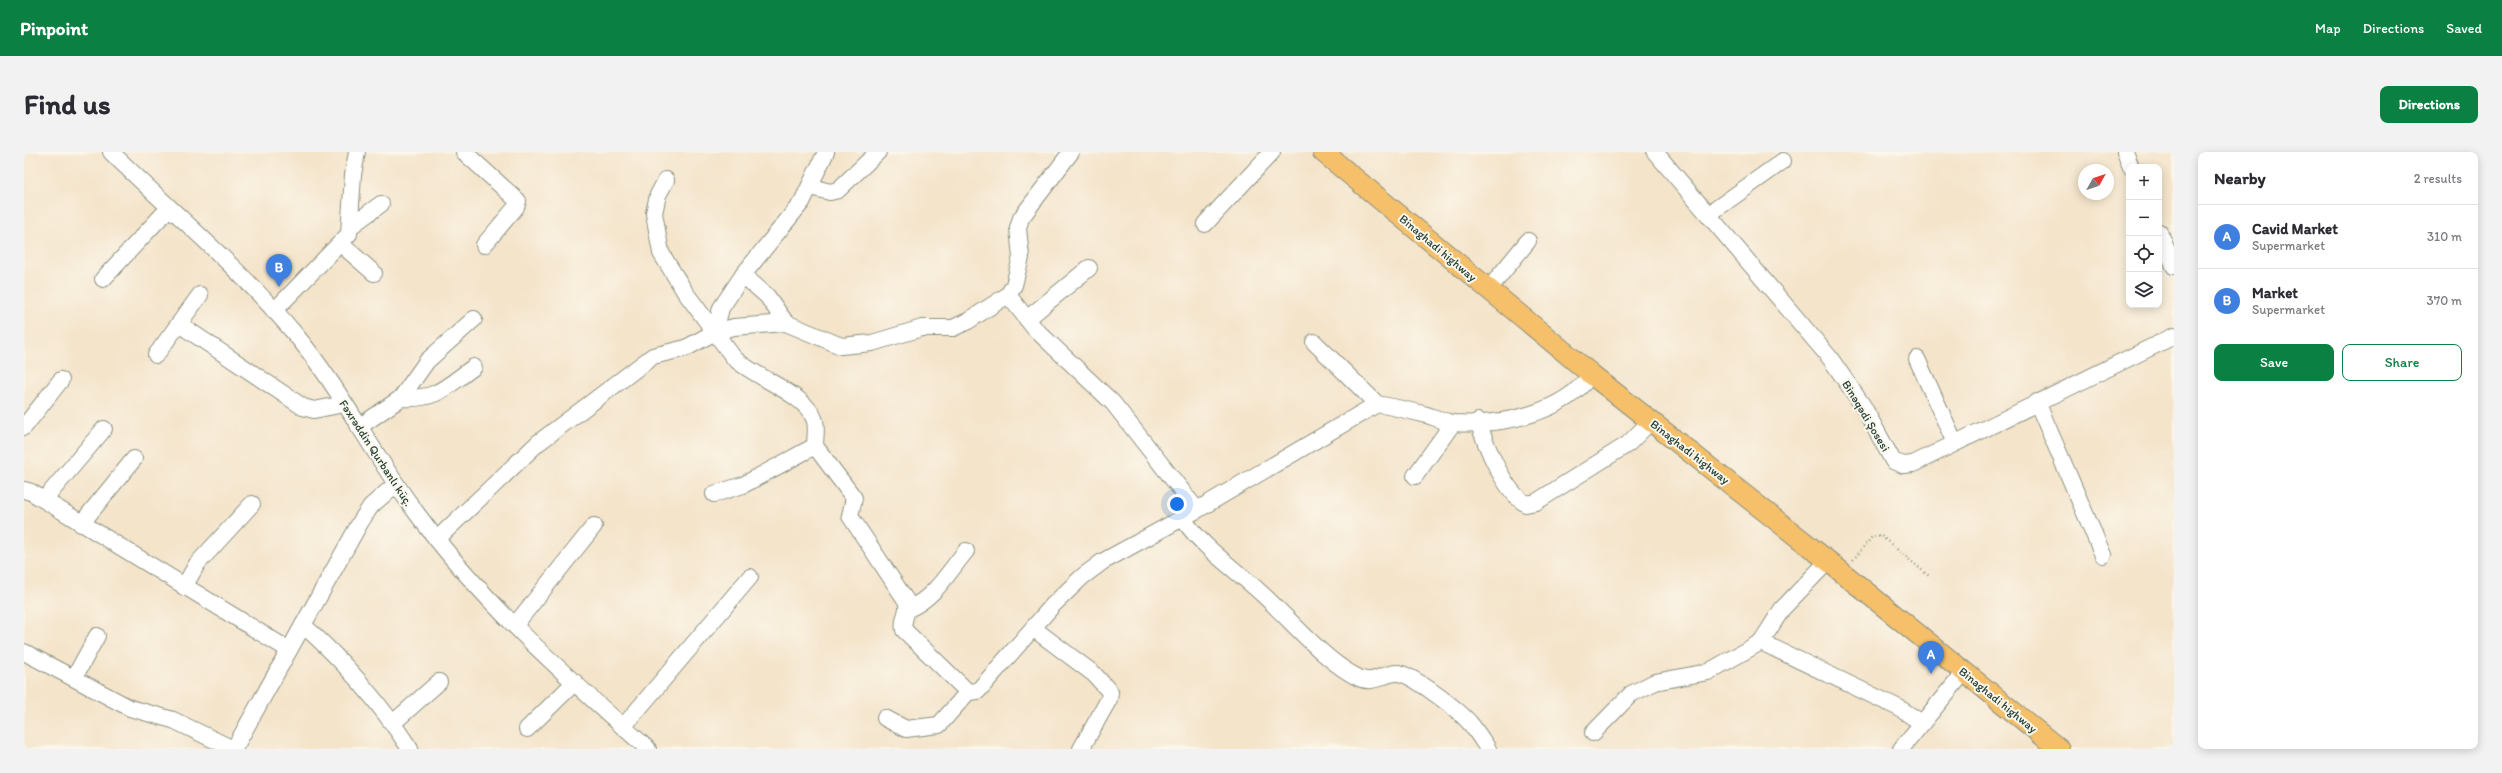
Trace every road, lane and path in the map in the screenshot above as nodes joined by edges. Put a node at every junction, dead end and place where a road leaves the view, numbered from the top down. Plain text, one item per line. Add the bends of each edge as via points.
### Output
1 (111, 152) edge
2 (357, 152) edge
3 (464, 152) edge
4 (826, 152) edge
5 (878, 152) edge
6 (1071, 152) edge
7 (1272, 152) edge
8 (1322, 152) edge
9 (1655, 152) edge
10 (2125, 152) edge
11 (1783, 161) dead end
12 (2130, 164) edge
13 (666, 180) dead end
14 (811, 187) junction
15 (382, 204) dead end
16 (169, 208) junction
17 (1709, 214) junction
18 (1205, 224) dead end
19 (351, 226) junction
20 (2166, 239) edge
21 (1528, 241) dead end
22 (342, 245) junction
23 (484, 245) dead end
24 (2174, 266) edge
25 (1089, 268) dead end
26 (374, 273) dead end
27 (743, 275) junction
28 (103, 280) dead end
29 (1488, 290) junction
30 (1008, 295) junction
31 (200, 296) dead end
32 (274, 311) junction
33 (474, 319) dead end
34 (1027, 319) junction
35 (786, 323) junction
36 (179, 324) junction
37 (715, 332) junction
38 (2174, 336) edge
39 (1314, 342) dead end
40 (156, 355) dead end
41 (1917, 359) dead end
42 (474, 367) dead end
43 (1591, 374) junction
44 (61, 380) dead end
45 (400, 398) junction
46 (2037, 402) junction
47 (344, 404) junction
48 (1377, 404) junction
49 (1478, 421) junction
50 (1651, 421) junction
51 (1453, 423) junction
52 (359, 427) junction
53 (24, 428) edge
54 (104, 429) dead end
55 (1955, 443) junction
56 (815, 446) junction
57 (134, 459) dead end
58 (1415, 476) dead end
59 (396, 484) junction
60 (24, 490) edge
61 (714, 494) dead end
62 (44, 500) junction
63 (252, 504) dead end
64 (1197, 510) junction
65 (1182, 517) junction
66 (81, 524) junction
67 (594, 526) dead end
68 (437, 540) junction
69 (966, 551) dead end
70 (2103, 555) dead end
71 (1835, 567) junction
72 (1929, 576) dead end
73 (750, 577) dead end
74 (184, 587) junction
75 (908, 609) junction
76 (303, 625) junction
77 (515, 625) junction
78 (1034, 629) junction
79 (97, 636) dead end
80 (1760, 642) junction
81 (289, 650) junction
82 (24, 652) edge
83 (1964, 672) junction
84 (74, 678) junction
85 (439, 682) dead end
86 (575, 682) junction
87 (968, 692) junction
88 (885, 718) dead end
89 (393, 723) junction
90 (1922, 723) junction
91 (623, 727) junction
92 (527, 730) dead end
93 (1593, 733) dead end
94 (233, 749) edge
95 (410, 749) edge
96 (648, 749) edge
97 (1081, 749) edge
98 (1488, 749) edge
99 (1901, 749) edge
100 (2059, 749) edge

1 - 16 street, Fəxrəddin Qurbanlı küç.
2 - 19 street via 353,175
3 - 23 street via 518,201 516,207
4 - 14 street
5 - 14 street via 838,190 830,192
6 - 30 street via 1021,218 1018,228 1021,257 1019,274
7 - 18 street
8 - 29 main road, Binaghadi highway
9 - 17 street, Binəqədi Şosesi
10 - 12 street
11 - 17 street
13 - 37 street via 658,195 654,213 661,252 670,269
14 - 27 street via 802,202
15 - 19 street
16 - 28 street
16 - 32 street, Fəxrəddin Qurbanlı küç.
17 - 55 street, Binəqədi Şosesi via 1830,358 1863,406 1893,461 1903,465 1913,464
19 - 22 street via 350,234
20 - 24 street
21 - 29 street
22 - 26 street
22 - 32 street
25 - 34 street
27 - 35 street via 767,296
27 - 37 street via 721,308
29 - 43 main road, Binaghadi highway
30 - 34 street
30 - 35 street via 953,328 907,331 872,343 841,346
31 - 36 street
32 - 47 street, Fəxrəddin Qurbanlı küç. via 321,367
33 - 45 street via 427,361
34 - 64 street via 1113,404
35 - 37 street via 734,326
36 - 40 street
36 - 47 street via 303,407 314,410
37 - 56 street via 746,370 794,396 809,410 816,427
37 - 68 street via 686,348 664,351 653,356 538,443
38 - 46 street, Binəqədi Şosesi
39 - 48 street
41 - 55 street
42 - 45 street via 431,397
43 - 49 street via 1577,390 1535,414 1518,419
43 - 50 main road, Binaghadi highway
44 - 53 street
45 - 52 street
46 - 55 street, Binəqədi Şosesi
46 - 70 street
47 - 52 street, Fəxrəddin Qurbanlı küç.
48 - 51 street
48 - 64 street
49 - 50 street via 1493,459 1518,499 1526,504 1536,502 1628,444
49 - 51 street
50 - 71 main road, Binaghadi highway
51 - 58 street
52 - 59 street, Fəxrəddin Qurbanlı küç.
54 - 62 street
56 - 61 street via 743,485
56 - 75 street via 853,493 855,502 850,516 902,593
57 - 66 street
59 - 68 street, Fəxrəddin Qurbanlı küç.
59 - 76 street via 371,506 361,521
60 - 62 street
62 - 66 street
63 - 74 street via 197,564
64 - 65 street
65 - 78 street via 1102,562 1082,577 1053,605
65 - 98 street via 1199,540 1260,592 1327,656 1359,678 1368,681 1378,680 1391,673 1409,677 1456,708
66 - 74 street
67 - 77 street
68 - 77 street, Fəxrəddin Qurbanlı küç.
69 - 75 street via 930,596 921,604
71 - 72 path via 1872,537 1880,535
71 - 80 street via 1782,609
71 - 83 main road, Binaghadi highway
73 - 91 street
74 - 81 street
75 - 87 street via 902,623 904,630
76 - 81 street
76 - 89 street via 332,651
77 - 86 street, Fəxrəddin Qurbanlı küç.
78 - 87 street via 978,691
78 - 97 street via 1094,674 1110,692 1109,699
79 - 84 street
80 - 90 street via 1899,708
80 - 93 street via 1708,672 1660,681 1630,694
81 - 94 street
82 - 84 street
83 - 90 street
83 - 100 main road, Binaghadi highway
84 - 94 street via 130,708 173,720
85 - 89 street
86 - 91 street, Fəxrəddin Qurbanlı küç.
86 - 92 street
87 - 88 street via 939,725 906,729
89 - 95 street
90 - 99 street
91 - 96 street, Fəxrəddin Qurbanlı küç.

